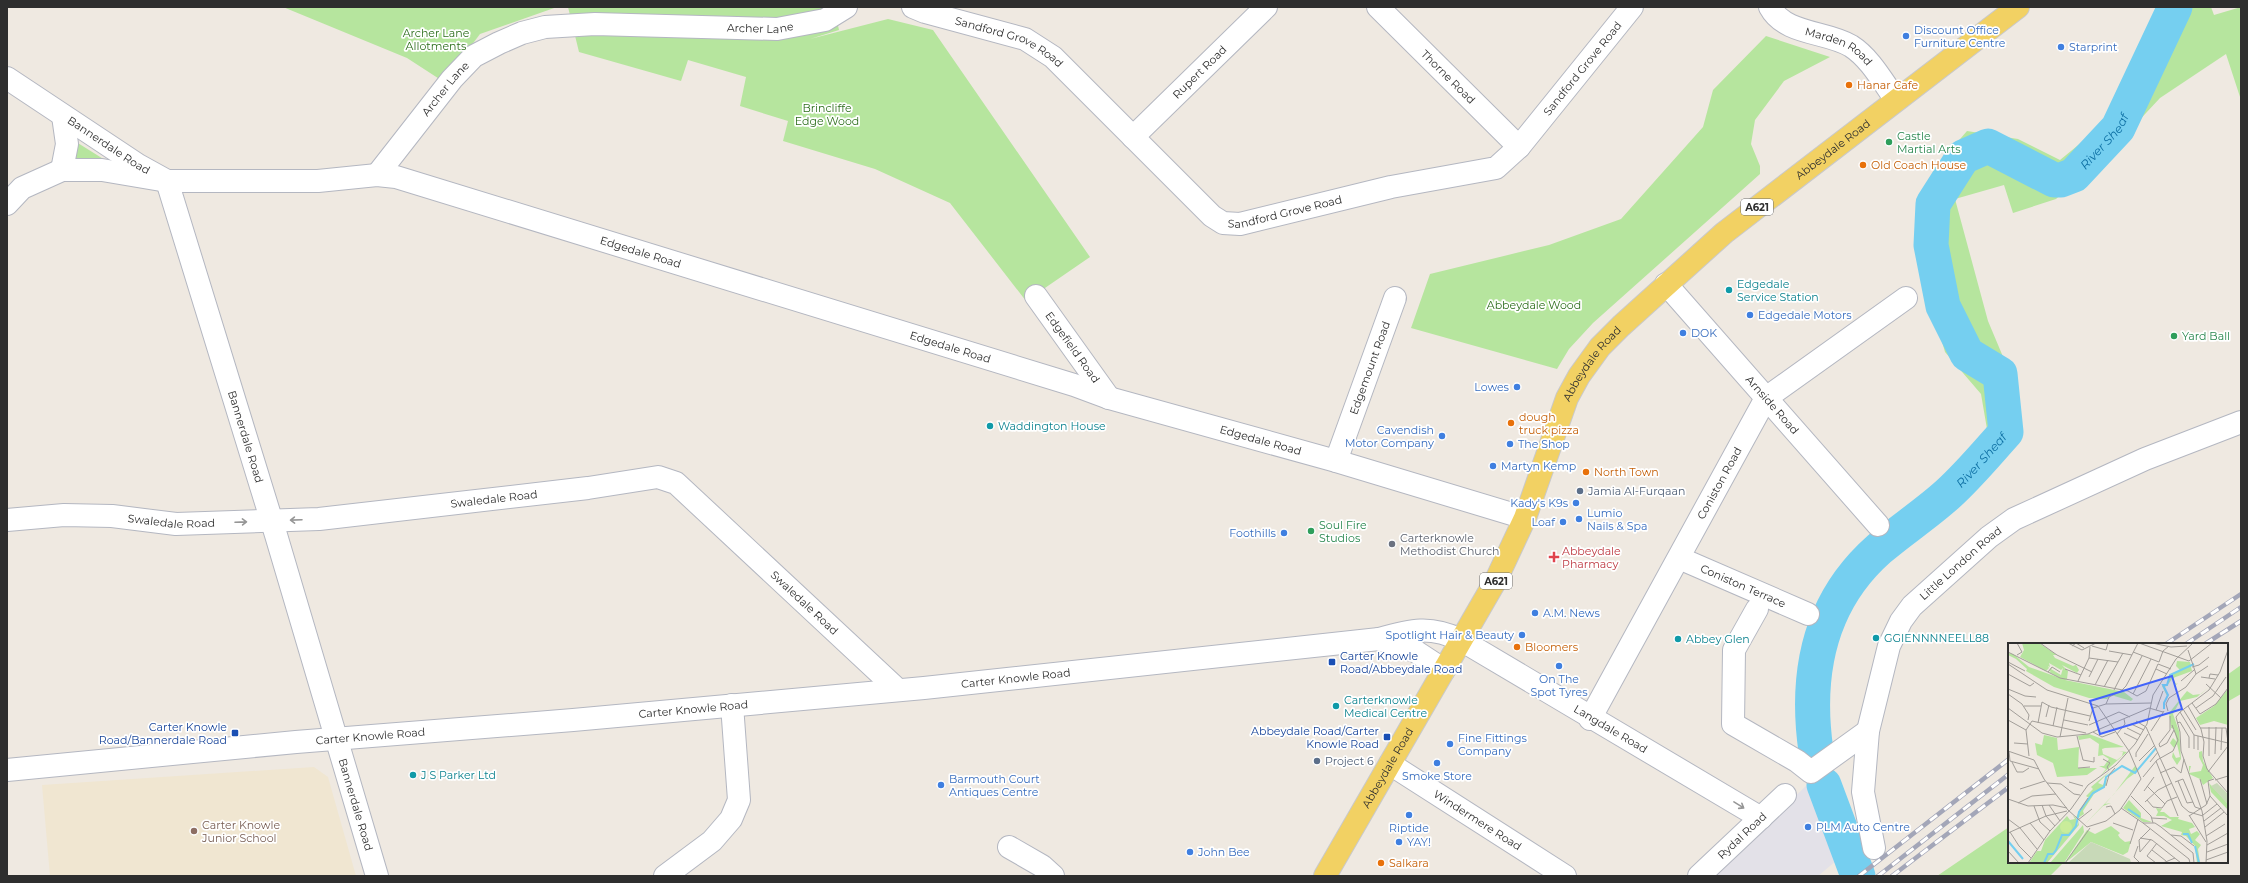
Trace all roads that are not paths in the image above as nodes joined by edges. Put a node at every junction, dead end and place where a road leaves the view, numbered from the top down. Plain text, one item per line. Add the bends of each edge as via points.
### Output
1 (846, 7) edge
2 (913, 7) edge
3 (1266, 7) edge
4 (1378, 7) edge
5 (1632, 7) edge
6 (1770, 7) edge
7 (2018, 7) edge
8 (7, 78) edge
9 (1896, 100) junction
10 (63, 116) junction
11 (1133, 137) junction
12 (1519, 146) junction
13 (62, 170) junction
14 (377, 175) junction
15 (167, 181) junction
16 (7, 204) edge
17 (1666, 284) junction
18 (1036, 296) dead end
19 (1395, 298) dead end
20 (1906, 298) dead end
21 (1109, 398) junction
22 (1766, 398) junction
23 (2241, 422) edge
24 (1336, 461) junction
25 (1524, 518) junction
26 (7, 520) edge
27 (272, 521) junction
28 (1878, 525) dead end
29 (1679, 558) junction
30 (1757, 609) dead end
31 (1808, 614) dead end
32 (1379, 638) junction
33 (1461, 640) junction
34 (1444, 670) junction
35 (898, 690) junction
36 (732, 705) junction
37 (1590, 719) junction
38 (1868, 731) junction
39 (337, 739) junction
40 (1390, 764) junction
41 (7, 770) edge
42 (1785, 795) dead end
43 (1761, 818) junction
44 (1010, 847) dead end
45 (1874, 848) dead end
46 (377, 876) edge
47 (665, 876) edge
48 (1052, 876) edge
49 (1324, 876) edge
50 (1565, 876) edge
51 (1699, 876) edge

1 - 14 street, Archer Lane via 825,20 777,29 595,24 545,27 522,33 474,56 452,79
2 - 11 street, Sandford Grove Road via 1025,39 1053,57
3 - 11 street, Rupert Road
4 - 12 street, Thorne Road
5 - 12 street, Sandford Grove Road
6 - 9 street, Marden Road via 1786,24 1851,46 1866,60
7 - 9 main road, Abbeydale Road / A621
8 - 10 street, Bannerdale Road
9 - 17 main road, Abbeydale Road / A621 via 1775,192
10 - 13 street via 67,144
10 - 15 street, Bannerdale Road
11 - 12 street, Sandford Grove Road via 1212,216 1223,223 1240,224 1391,187 1496,168
13 - 15 street via 102,170
13 - 16 street via 22,188
14 - 15 street via 318,181
14 - 21 street, Edgedale Road via 403,179 1074,385
15 - 27 street, Bannerdale Road
17 - 22 street, Arnside Road
17 - 25 main road, Abbeydale Road / A621 via 1600,347 1574,385
18 - 21 street, Edgefield Road
19 - 24 street, Edgemount Road
20 - 22 street, Coniston Road
21 - 24 street, Edgedale Road
22 - 28 street, Arnside Road
22 - 29 street, Coniston Road
23 - 38 street, Little London Road via 2138,462 2014,519 1989,537 1926,592 1901,621 1882,667
24 - 25 street, Edgedale Road
25 - 33 main road, Abbeydale Road / A621 via 1496,580
26 -> 27 street, Swaledale Road via 64,515 112,516 176,524
35 -> 27 street, Swaledale Road via 676,482 658,477 588,488 319,519
27 - 39 street, Bannerdale Road
29 - 31 street, Coniston Terrace
29 - 37 street, Coniston Road
30 - 38 street via 1734,650 1733,724 1797,761 1811,772
32 - 33 street, Carter Knowle Road via 1407,631 1436,630
32 - 34 street, Carter Knowle Road via 1415,652
32 - 35 street, Carter Knowle Road
33 - 34 main road, Abbeydale Road / A621
33 - 37 street, Langdale Road
34 - 40 main road, Abbeydale Road / A621
35 - 36 street, Carter Knowle Road
36 - 39 street, Carter Knowle Road
36 - 47 street via 739,800 731,820 712,841
37 -> 43 street, Langdale Road
38 - 45 street, Little London Road via 1863,792
39 - 41 street, Carter Knowle Road
39 - 46 street, Bannerdale Road
40 - 49 main road, Abbeydale Road / A621
40 - 50 street, Windermere Road
42 - 43 street, Rydal Road
43 - 51 street, Rydal Road
44 - 48 street via 1042,866

